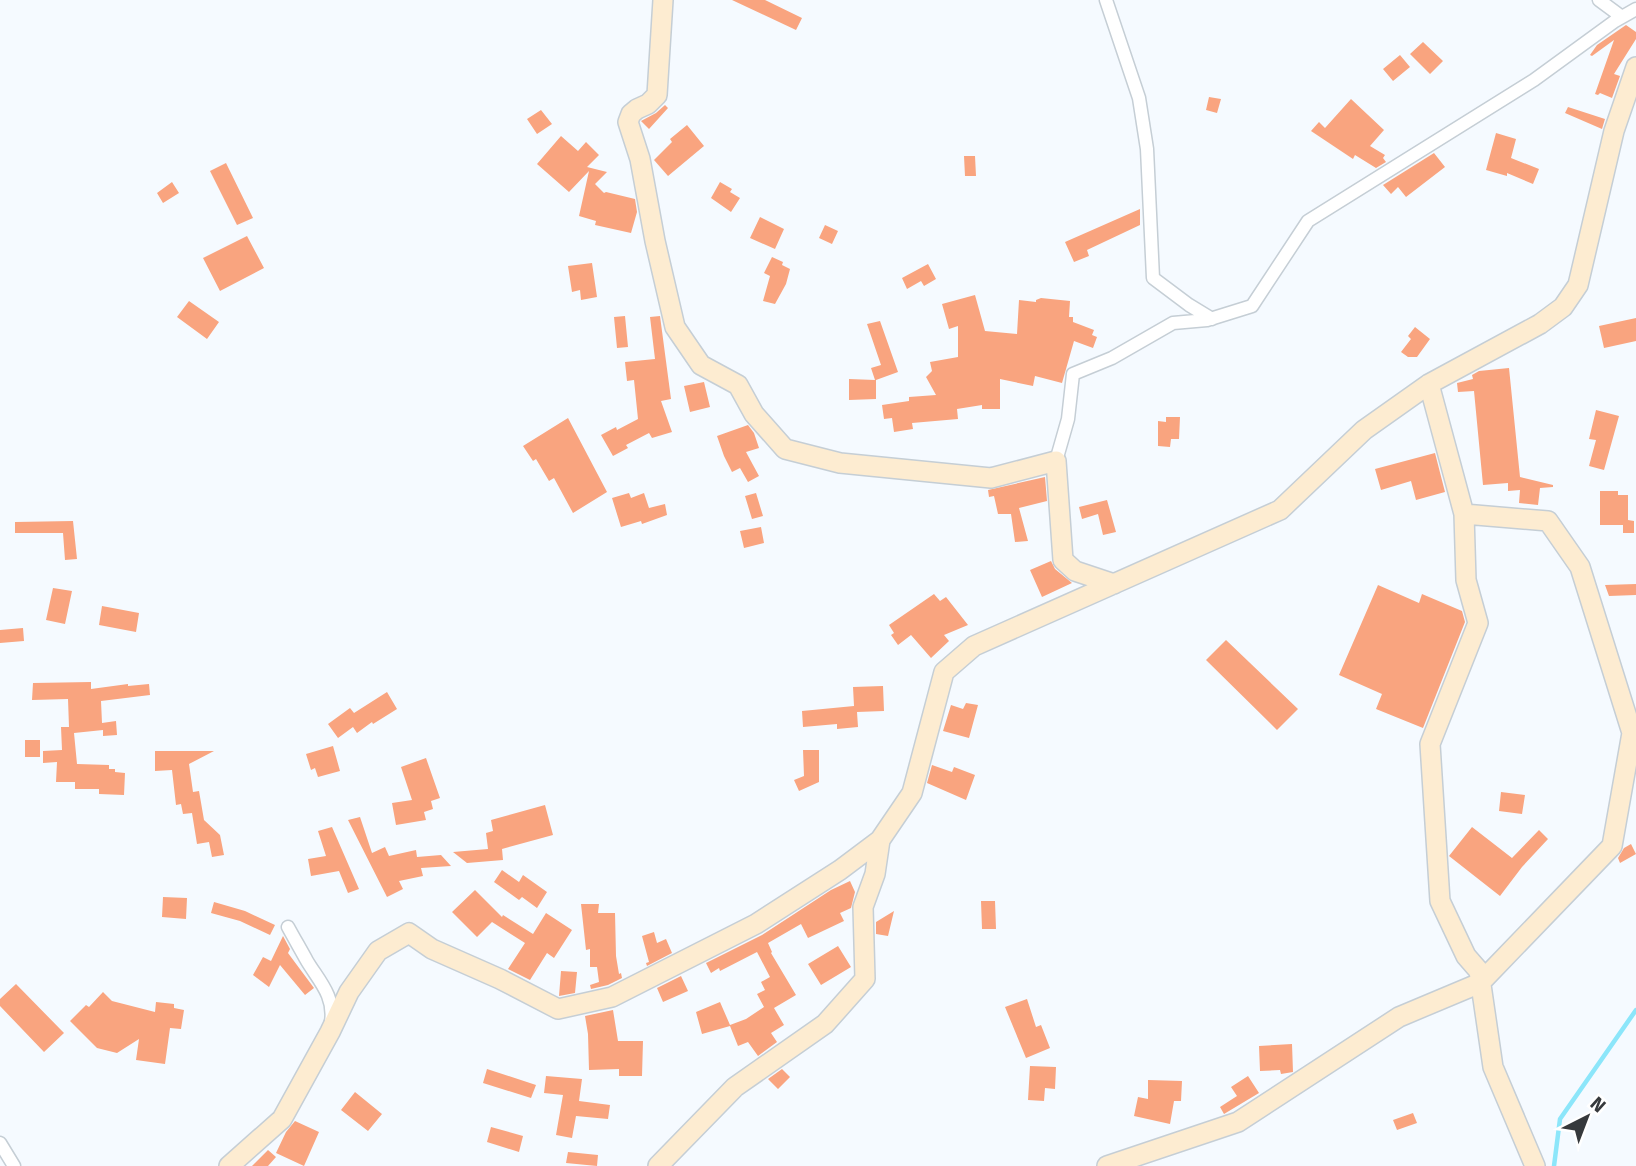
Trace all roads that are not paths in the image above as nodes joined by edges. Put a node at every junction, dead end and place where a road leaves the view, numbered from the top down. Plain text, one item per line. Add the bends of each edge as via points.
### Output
1 (663, 0) edge
2 (1105, 0) edge
3 (1599, 0) edge
4 (1636, 9) edge
5 (1622, 17) junction
6 (1636, 67) edge
7 (1212, 318) junction
8 (1429, 384) junction
9 (1056, 461) junction
10 (1464, 514) junction
11 (1114, 584) junction
12 (880, 839) junction
13 (288, 927) dead end
14 (1480, 983) junction
15 (330, 1032) junction
16 (0, 1143) edge
17 (14, 1166) edge
18 (229, 1166) edge
19 (658, 1166) edge
20 (1107, 1166) edge
21 (1535, 1166) edge

1 - 9 street via 657,95 631,114 628,122 675,327 701,365 737,385 754,414 785,449 840,463 991,478
2 - 7 street via 1139,97 1147,149 1153,278
3 - 5 street
4 - 5 street
5 - 7 street via 1534,80 1308,221 1252,306
6 - 8 street via 1614,131 1578,285 1563,307 1540,324
7 - 9 street via 1173,323 1073,374 1068,419
8 - 10 street
8 - 11 street via 1364,430 1280,510
9 - 11 street via 1063,559 1075,571
10 - 14 street via 1466,580 1478,623 1430,744 1430,768 1440,901 1466,956 1479,971
10 - 14 street via 1548,521 1580,567 1632,733 1612,846
11 - 12 street via 974,646 944,672 912,793
12 - 15 street via 756,925 612,997 558,1009 432,949 409,933 379,951 349,992
12 - 19 street via 875,874 863,907 865,979 825,1024 735,1087
13 - 15 street via 328,991 333,1013
14 - 20 street via 1399,1017 1238,1122
14 - 21 street via 1493,1067
15 - 18 street via 282,1119
16 - 17 street

